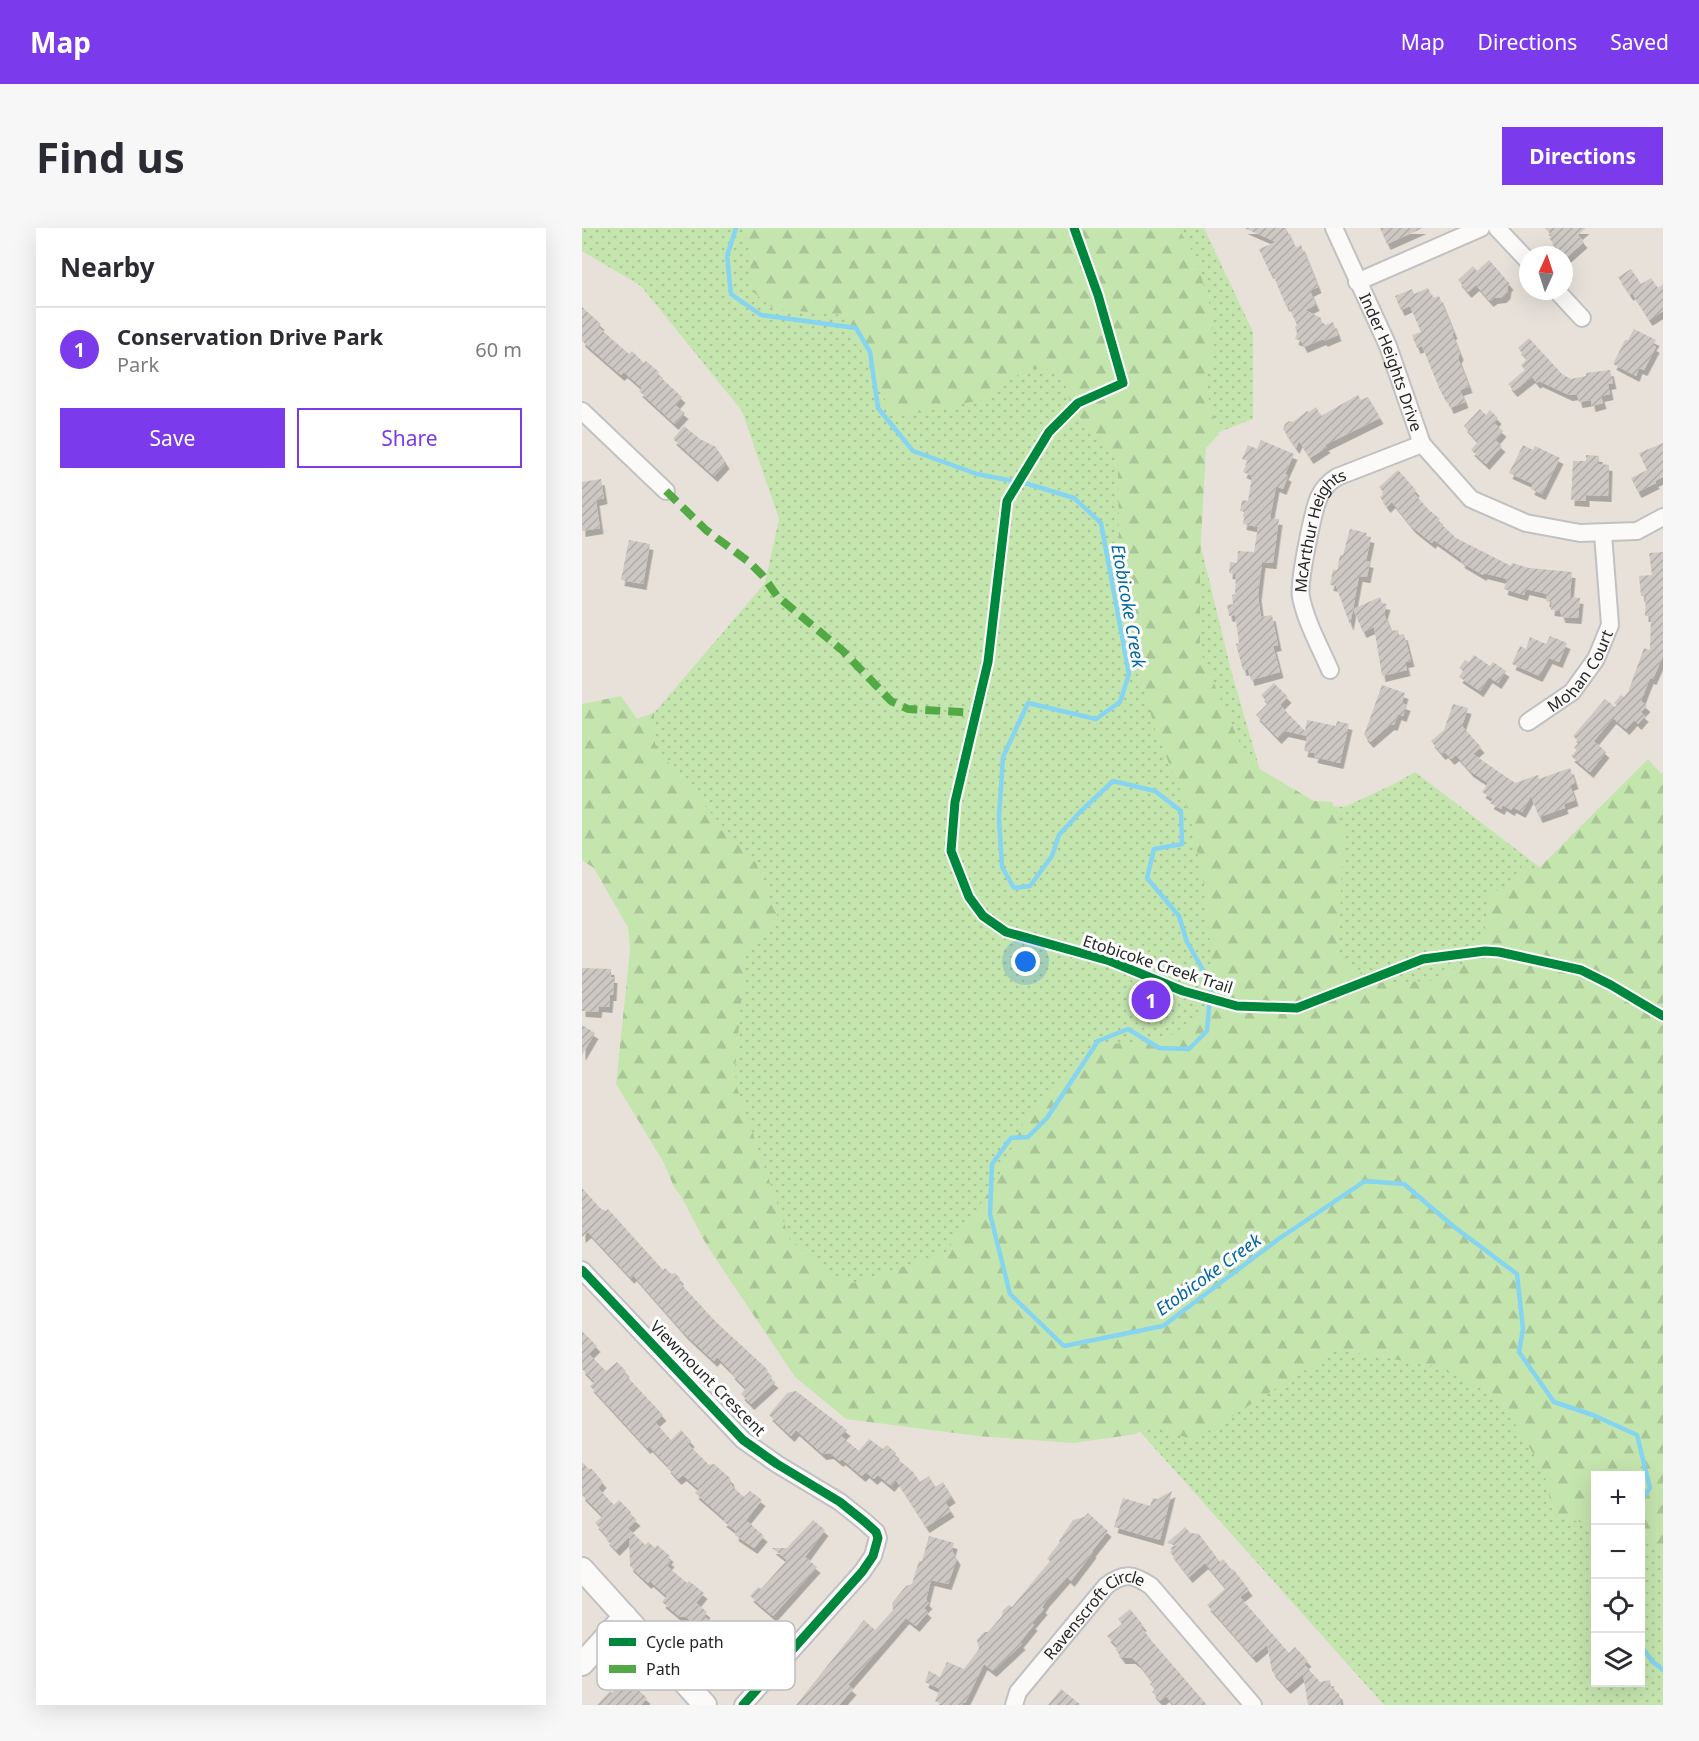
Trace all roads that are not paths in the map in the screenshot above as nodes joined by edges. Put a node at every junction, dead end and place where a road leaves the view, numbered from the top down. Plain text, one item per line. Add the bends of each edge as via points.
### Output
1 (1334, 228) edge
2 (1481, 228) edge
3 (1497, 228) edge
4 (1519, 251) edge
5 (1357, 282) junction
6 (1565, 300) edge
7 (1582, 318) dead end
8 (582, 411) edge
9 (1422, 444) junction
10 (666, 491) dead end
11 (1663, 517) edge
12 (1603, 534) junction
13 (1330, 670) dead end
14 (1528, 722) dead end
15 (582, 1270) edge
16 (582, 1569) edge
17 (625, 1616) junction
18 (621, 1621) edge
19 (629, 1621) edge
20 (597, 1647) edge
21 (795, 1647) edge
22 (582, 1664) edge
23 (692, 1690) edge
24 (756, 1690) edge
25 (705, 1705) edge
26 (743, 1705) edge
27 (1014, 1705) edge
28 (1252, 1705) edge

1 - 5 street, Inder Heights Drive
2 - 5 street
3 - 4 street
5 - 9 street, Inder Heights Drive via 1388,346
6 - 7 street
8 - 10 street
9 - 12 street, Inder Heights Drive via 1471,498 1527,523
9 - 13 street, McArthur Heights via 1337,477 1319,497 1301,595
11 - 12 street, Inder Heights Drive via 1637,531
12 - 14 street, Mohan Court via 1610,626 1596,659 1572,692
15 - 21 street, Viewmount Crescent via 743,1440 840,1502 879,1538 862,1572
16 - 17 street
17 - 18 street
17 - 19 street
20 - 22 street
23 - 25 street
24 - 26 street, Viewmount Crescent
27 - 28 street, Ravenscroft Circle via 1018,1692 1118,1576 1138,1577 1151,1586

